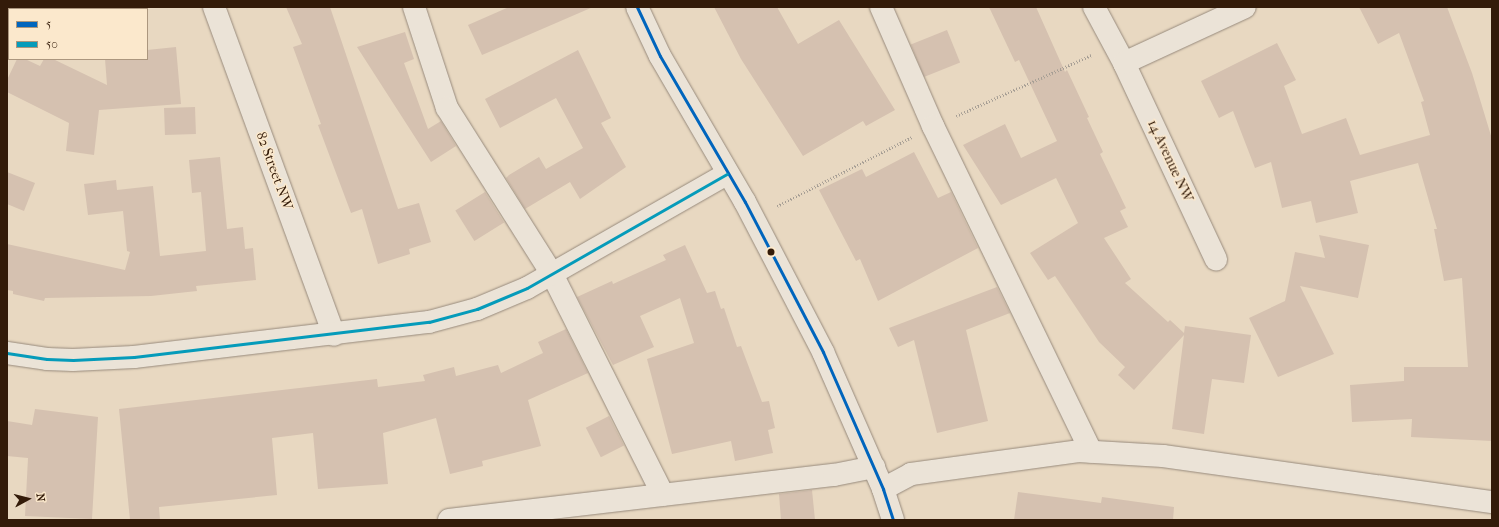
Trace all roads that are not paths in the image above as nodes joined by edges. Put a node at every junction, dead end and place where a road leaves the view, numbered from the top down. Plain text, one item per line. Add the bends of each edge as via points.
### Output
1 (214, 7) edge
2 (414, 7) edge
3 (637, 7) edge
4 (881, 7) edge
5 (1094, 7) edge
6 (1245, 7) edge
7 (1124, 63) junction
8 (727, 174) junction
9 (1216, 258) dead end
10 (552, 274) junction
11 (334, 336) junction
12 (7, 353) edge
13 (1091, 452) junction
14 (874, 467) junction
15 (884, 489) junction
16 (663, 495) junction
17 (1492, 502) edge
18 (449, 520) edge
19 (893, 520) edge

1 - 11 street, 82 Street NW
2 - 10 street via 447,108
3 - 8 street via 660,56
4 - 13 street via 933,126
5 - 7 street, 14 Avenue NW
6 - 7 street
7 - 9 street, 14 Avenue NW
8 - 10 street
8 - 14 street via 745,202 823,352
10 - 11 street via 499,301 429,322
10 - 16 street
11 - 12 street via 103,359 47,359
13 - 15 street via 1078,451 910,474
13 - 17 street via 1163,456
14 - 15 street
14 - 16 street via 834,475
15 - 19 street
16 - 18 street

